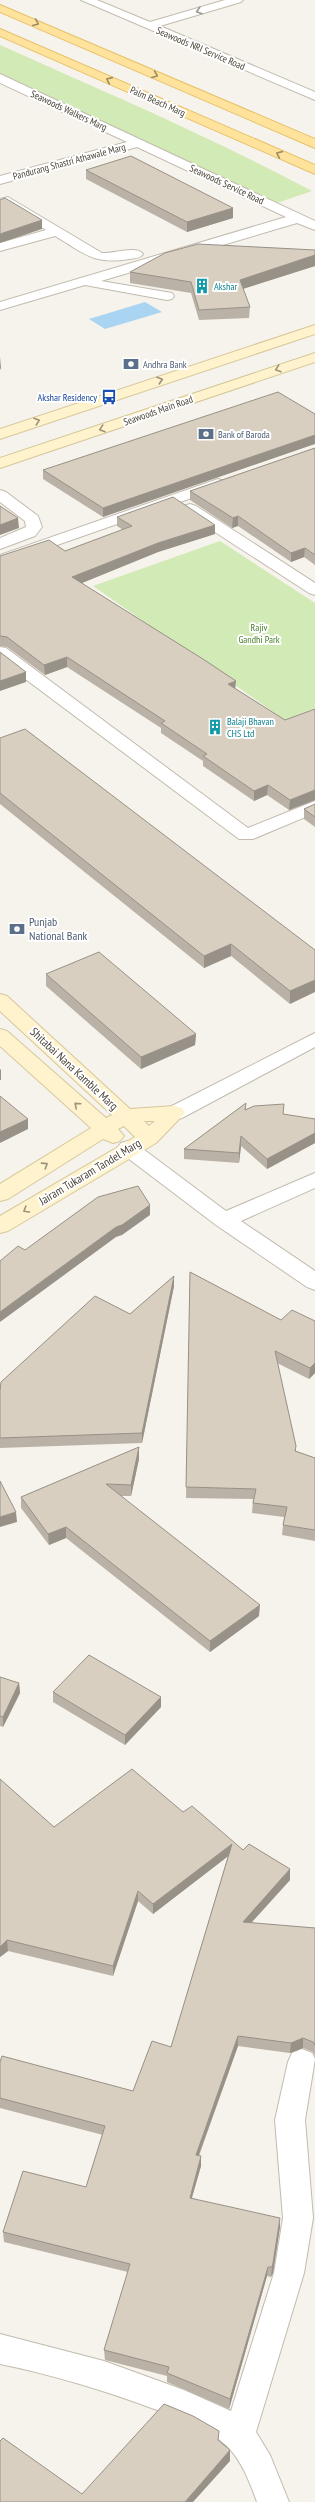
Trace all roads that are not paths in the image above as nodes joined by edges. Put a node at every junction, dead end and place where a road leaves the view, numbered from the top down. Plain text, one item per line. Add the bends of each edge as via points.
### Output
1 (87, 0) edge
2 (206, 0) edge
3 (237, 0) edge
4 (0, 8) edge
5 (136, 21) junction
6 (149, 26) junction
7 (0, 32) edge
8 (0, 78) edge
9 (315, 96) edge
10 (139, 142) junction
11 (315, 144) edge
12 (314, 170) edge
13 (0, 180) edge
14 (3, 200) edge
15 (285, 211) junction
16 (298, 218) junction
17 (315, 226) edge
18 (57, 231) junction
19 (0, 247) edge
20 (68, 286) junction
21 (167, 296) dead end
22 (0, 306) edge
23 (315, 329) edge
24 (315, 357) edge
25 (0, 434) edge
26 (0, 463) edge
27 (234, 478) edge
28 (0, 496) edge
29 (174, 499) junction
30 (0, 544) edge
31 (0, 560) edge
32 (315, 590) edge
33 (0, 652) edge
34 (315, 806) edge
35 (0, 1000) edge
36 (0, 1035) edge
37 (315, 1039) edge
38 (175, 1113) junction
39 (125, 1116) junction
40 (103, 1128) junction
41 (149, 1138) junction
42 (128, 1148) junction
43 (315, 1180) edge
44 (0, 1194) edge
45 (224, 1220) junction
46 (0, 1226) edge
47 (315, 1282) edge
48 (302, 2062) dead end
49 (0, 2349) edge
50 (239, 2436) junction
51 (273, 2502) edge

1 - 5 street, Seawoods NRI Service Road
2 - 5 street
3 -> 6 street
4 -> 11 main road, Palm Beach Marg
5 - 6 street, Seawoods NRI Service Road
6 - 9 street, Seawoods NRI Service Road
12 -> 7 main road, Palm Beach Marg
8 - 10 street, Seawoods Walkers Marg
10 - 13 street, Pandurang Shastri Athawale Marg
10 - 15 street, Seawoods Service Road
14 - 18 street
15 - 16 street, Seawoods Service Road
15 - 18 street via 124,257 98,256
16 - 17 street, Seawoods Service Road
16 - 20 street
18 - 19 street
20 - 21 street via 102,283
20 - 22 street
25 -> 23 main road
24 -> 26 main road, Seawoods Main Road
27 - 29 street
28 - 30 street via 32,519 34,527 29,533
29 - 31 street
29 - 32 street
33 - 34 street via 246,835
35 - 39 main road, Shitabai Nana Kamble Marg
40 -> 36 main road, Shitabai Nana Kamble Marg
37 - 38 street, Jairam Tukaram Tandel Marg
38 - 39 main road, Jairam Tukaram Tandel Marg
38 - 41 main road, Jairam Tukaram Tandel Marg
39 - 40 main road, Jairam Tukaram Tandel Marg
39 - 41 main road, Shitabai Nana Kamble Marg
40 - 42 main road, Shitabai Nana Kamble Marg
44 -> 40 main road, Jairam Tukaram Tandel Marg
41 - 42 main road, Jairam Tukaram Tandel Marg
42 - 45 street
42 -> 46 main road, Jairam Tukaram Tandel Marg
43 - 45 street
45 - 47 street
48 - 50 street via 290,2120 298,2218 289,2273
49 - 50 street via 103,2374 202,2413
50 - 51 street via 263,2475

